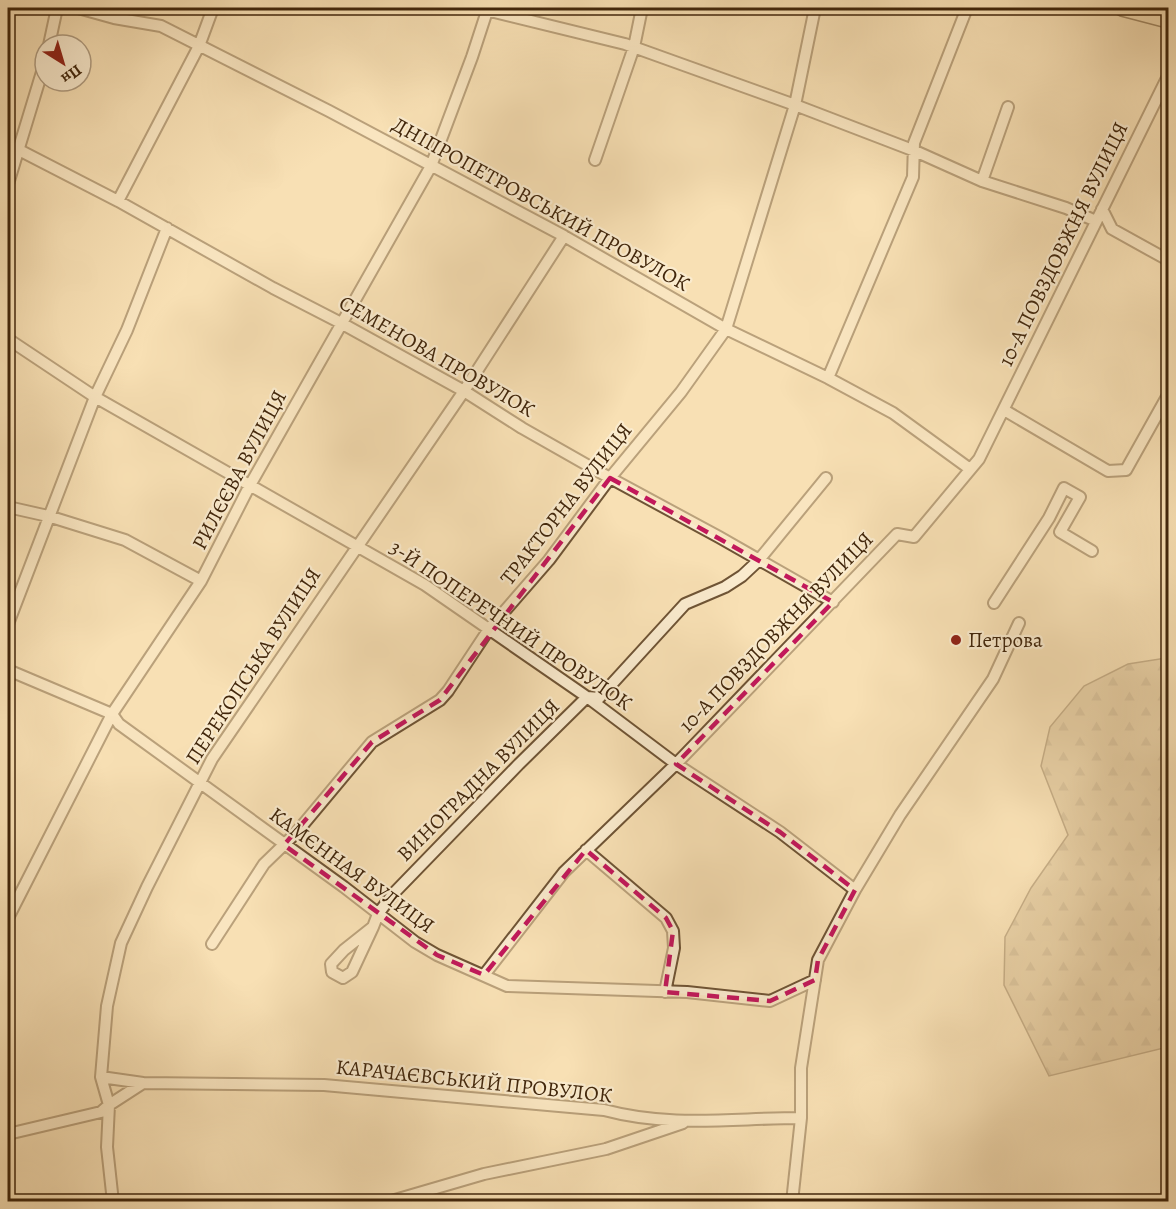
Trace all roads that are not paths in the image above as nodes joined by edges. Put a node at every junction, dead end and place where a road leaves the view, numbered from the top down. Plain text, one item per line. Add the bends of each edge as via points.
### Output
1 (57, 8) edge
2 (78, 8) edge
3 (213, 8) edge
4 (485, 8) edge
5 (642, 8) edge
6 (815, 8) edge
7 (967, 8) edge
8 (1122, 8) edge
9 (1168, 20) edge
10 (52, 33) edge
11 (199, 46) junction
12 (634, 47) junction
13 (1168, 76) edge
14 (36, 93) edge
15 (795, 105) junction
16 (1008, 107) dead end
17 (19, 150) junction
18 (915, 151) junction
19 (595, 160) dead end
20 (431, 166) junction
21 (982, 181) junction
22 (8, 184) edge
23 (118, 201) junction
24 (1102, 209) junction
25 (1096, 220) junction
26 (167, 228) junction
27 (564, 236) junction
28 (1168, 260) edge
29 (341, 323) junction
30 (726, 329) junction
31 (8, 339) edge
32 (828, 378) junction
33 (464, 391) junction
34 (1168, 395) edge
35 (95, 397) junction
36 (1004, 410) junction
37 (970, 469) junction
38 (610, 478) junction
39 (826, 478) dead end
40 (249, 487) junction
41 (8, 507) edge
42 (48, 516) junction
43 (356, 546) junction
44 (1092, 551) dead end
45 (758, 561) junction
46 (201, 581) junction
47 (833, 602) junction
48 (994, 603) dead end
49 (1019, 623) dead end
50 (8, 624) edge
51 (489, 630) junction
52 (8, 670) edge
53 (587, 697) junction
54 (112, 714) junction
55 (676, 764) junction
56 (200, 783) junction
57 (284, 845) junction
58 (586, 850) junction
59 (855, 890) junction
60 (378, 914) junction
61 (8, 918) edge
62 (373, 927) junction
63 (212, 944) dead end
64 (484, 975) junction
65 (814, 980) junction
66 (665, 992) junction
67 (101, 1077) junction
68 (143, 1083) junction
69 (109, 1105) junction
70 (801, 1118) junction
71 (686, 1122) junction
72 (8, 1134) edge
73 (113, 1202) edge
74 (388, 1202) edge
75 (792, 1202) edge

1 - 10 street
2 - 11 street, ДНІПРОПЕТРОВСЬКИЙ ПРОВУЛОК via 161,26
3 - 11 street
4 - 12 street
4 - 20 street, РИЛЄЄВА ВУЛИЦЯ via 482,29
5 - 12 street
6 - 15 street, ТРАКТОРНА ВУЛИЦЯ
7 - 18 street via 914,143
8 - 9 main road
11 - 20 street, ДНІПРОПЕТРОВСЬКИЙ ПРОВУЛОК
11 - 23 street
12 - 15 street
12 - 19 street
13 - 24 street, 10-А ПОВЗДОВЖНЯ ВУЛИЦЯ
14 - 17 street
15 - 18 street
15 - 30 street, ТРАКТОРНА ВУЛИЦЯ
16 - 21 street
17 - 22 street
17 - 23 street, СЕМЕНОВА ПРОВУЛОК
18 - 21 street
18 - 32 street via 913,177
20 - 27 street, ДНІПРОПЕТРОВСЬКИЙ ПРОВУЛОК
20 - 29 street, РИЛЄЄВА ВУЛИЦЯ
21 - 25 street
23 - 26 street, СЕМЕНОВА ПРОВУЛОК
24 - 25 street, 10-А ПОВЗДОВЖНЯ ВУЛИЦЯ
24 - 28 street via 1112,229
25 - 36 street, 10-А ПОВЗДОВЖНЯ ВУЛИЦЯ
26 - 29 street, СЕМЕНОВА ПРОВУЛОК
26 - 35 street via 127,330
27 - 30 street, ДНІПРОПЕТРОВСЬКИЙ ПРОВУЛОК
27 - 33 street, ПЕРЕКОПСЬКА ВУЛИЦЯ
29 - 33 street, СЕМЕНОВА ПРОВУЛОК
29 - 40 street, РИЛЄЄВА ВУЛИЦЯ
30 - 32 street, ДНІПРОПЕТРОВСЬКИЙ ПРОВУЛОК
30 - 38 street, ТРАКТОРНА ВУЛИЦЯ via 681,392
31 - 35 street, 3-Й ПОПЕРЕЧНИЙ ПРОВУЛОК
32 - 37 street, ДНІПРОПЕТРОВСЬКИЙ ПРОВУЛОК via 893,413
33 - 38 street, СЕМЕНОВА ПРОВУЛОК
33 - 43 street, ПЕРЕКОПСЬКА ВУЛИЦЯ
34 - 36 street via 1126,470 1108,471
35 - 40 street, 3-Й ПОПЕРЕЧНИЙ ПРОВУЛОК
35 - 42 street
36 - 37 street, 10-А ПОВЗДОВЖНЯ ВУЛИЦЯ via 980,459
37 - 47 street, 10-А ПОВЗДОВЖНЯ ВУЛИЦЯ via 914,537 897,534
38 - 45 street, СЕМЕНОВА ПРОВУЛОК
38 - 51 street, ТРАКТОРНА ВУЛИЦЯ via 549,560
39 - 45 street, ВИНОГРАДНА ВУЛИЦЯ
40 - 43 street, 3-Й ПОПЕРЕЧНИЙ ПРОВУЛОК
40 - 46 street, РИЛЄЄВА ВУЛИЦЯ
41 - 42 street
42 - 46 street via 125,540
42 - 50 street
43 - 51 street, 3-Й ПОПЕРЕЧНИЙ ПРОВУЛОК via 425,585
43 - 56 street, ПЕРЕКОПСЬКА ВУЛИЦЯ via 212,759
44 - 48 street via 1060,532 1080,497 1064,488
45 - 47 street, СЕМЕНОВА ПРОВУЛОК
45 - 53 street, ВИНОГРАДНА ВУЛИЦЯ via 725,587 685,604 599,698
46 - 54 street, РИЛЄЄВА ВУЛИЦЯ
47 - 55 street, 10-А ПОВЗДОВЖНЯ ВУЛИЦЯ
49 - 59 street via 993,679 900,815
51 - 53 street, 3-Й ПОПЕРЕЧНИЙ ПРОВУЛОК
51 - 57 street, ТРАКТОРНА ВУЛИЦЯ via 440,700 372,742
52 - 54 street, КАМЄННАЯ ВУЛИЦЯ
53 - 55 street, 3-Й ПОПЕРЕЧНИЙ ПРОВУЛОК
53 - 60 street, ВИНОГРАДНА ВУЛИЦЯ via 440,845
54 - 56 street, КАМЄННАЯ ВУЛИЦЯ via 119,724
54 - 61 street, РИЛЄЄВА ВУЛИЦЯ
55 - 58 street, 10-А ПОВЗДОВЖНЯ ВУЛИЦЯ
55 - 59 street, 3-Й ПОПЕРЕЧНИЙ ПРОВУЛОК via 780,832
56 - 57 street, КАМЄННАЯ ВУЛИЦЯ
56 - 67 street, ПЕРЕКОПСЬКА ВУЛИЦЯ via 121,943 107,1006
57 - 60 street, КАМЄННАЯ ВУЛИЦЯ
57 - 63 street, ТРАКТОРНА ВУЛИЦЯ via 264,864
58 - 64 street, 10-А ПОВЗДОВЖНЯ ВУЛИЦЯ via 564,872
58 - 66 street via 666,918 673,931 674,948
59 - 65 street via 818,960
60 - 62 street, ВИНОГРАДНА ВУЛИЦЯ
60 - 64 street, КАМЄННАЯ ВУЛИЦЯ via 437,955
62 - 62 street, ВИНОГРАДНА ВУЛИЦЯ via 344,950 332,964 332,972 343,978 352,972
64 - 66 street, КАМЄННАЯ ВУЛИЦЯ via 507,986
65 - 66 street, КАМЄННАЯ ВУЛИЦЯ via 770,1001
65 - 70 street via 801,1068
67 - 68 street, КАРАЧАЄВСЬКИЙ ПРОВУЛОК
67 - 69 street, ПЕРЕКОПСЬКА ВУЛИЦЯ
68 - 69 street
68 - 71 street, КАРАЧАЄВСЬКИЙ ПРОВУЛОК via 324,1085 604,1110
69 - 72 street via 101,1112
69 - 73 street, ПЕРЕКОПСЬКА ВУЛИЦЯ via 107,1148
70 - 71 street, КАРАЧАЄВСЬКИЙ ПРОВУЛОК
70 - 75 street
71 - 74 street via 606,1149 484,1174

